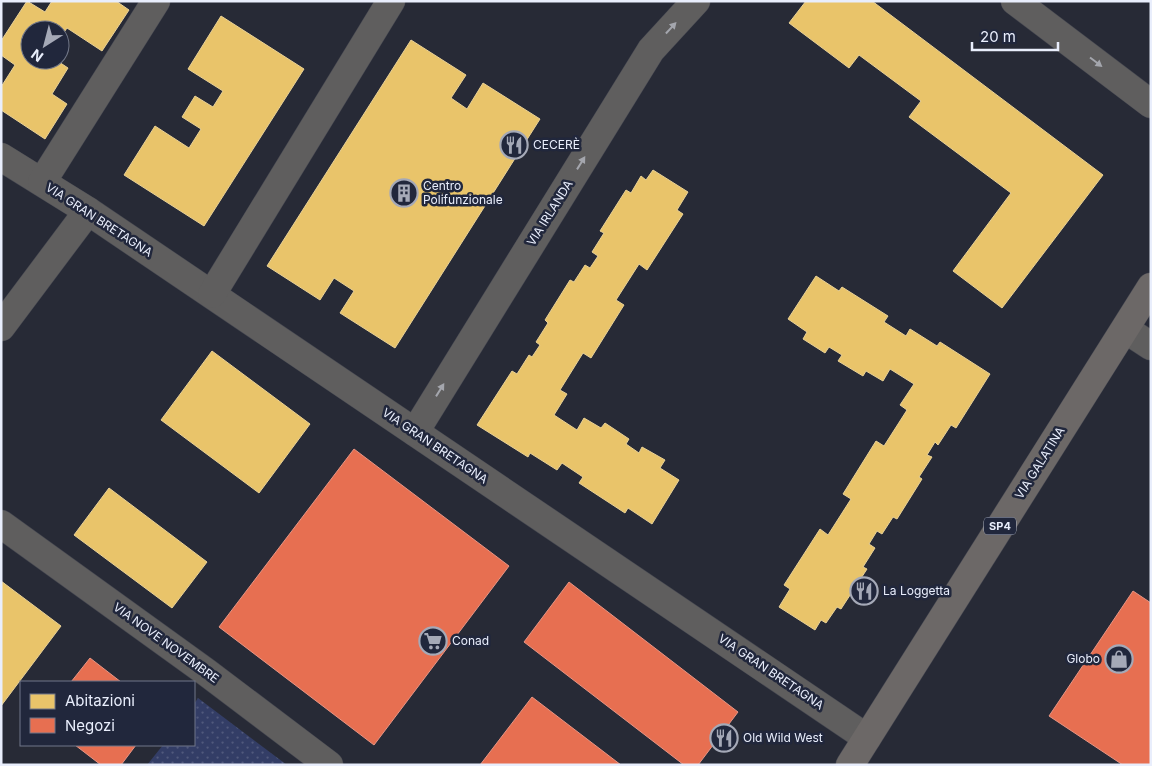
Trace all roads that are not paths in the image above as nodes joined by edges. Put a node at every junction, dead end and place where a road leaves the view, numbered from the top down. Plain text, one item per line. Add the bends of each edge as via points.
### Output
1 (156, 1) edge
2 (391, 1) edge
3 (696, 1) edge
4 (1016, 1) edge
5 (1151, 104) edge
6 (1, 157) edge
7 (42, 182) junction
8 (88, 211) junction
9 (1151, 287) edge
10 (212, 294) junction
11 (1, 327) edge
12 (1125, 329) junction
13 (1151, 346) edge
14 (415, 432) junction
15 (1, 524) edge
16 (867, 738) junction
17 (329, 765) edge
18 (850, 765) edge

1 - 7 street
2 - 10 street
14 -> 3 street, VIA IRLANDA via 651,50
4 -> 5 street
6 - 7 street, VIA GRAN BRETAGNA
7 - 8 street, VIA GRAN BRETAGNA
8 - 10 street, VIA GRAN BRETAGNA
8 - 11 street
9 - 12 main road, VIA GALATINA / SP4
10 - 14 street, VIA GRAN BRETAGNA
12 - 13 street
12 - 16 main road, VIA GALATINA / SP4
14 - 16 street, VIA GRAN BRETAGNA
15 - 17 street, VIA NOVE NOVEMBRE
16 - 18 main road, VIA GALATINA / SP4

